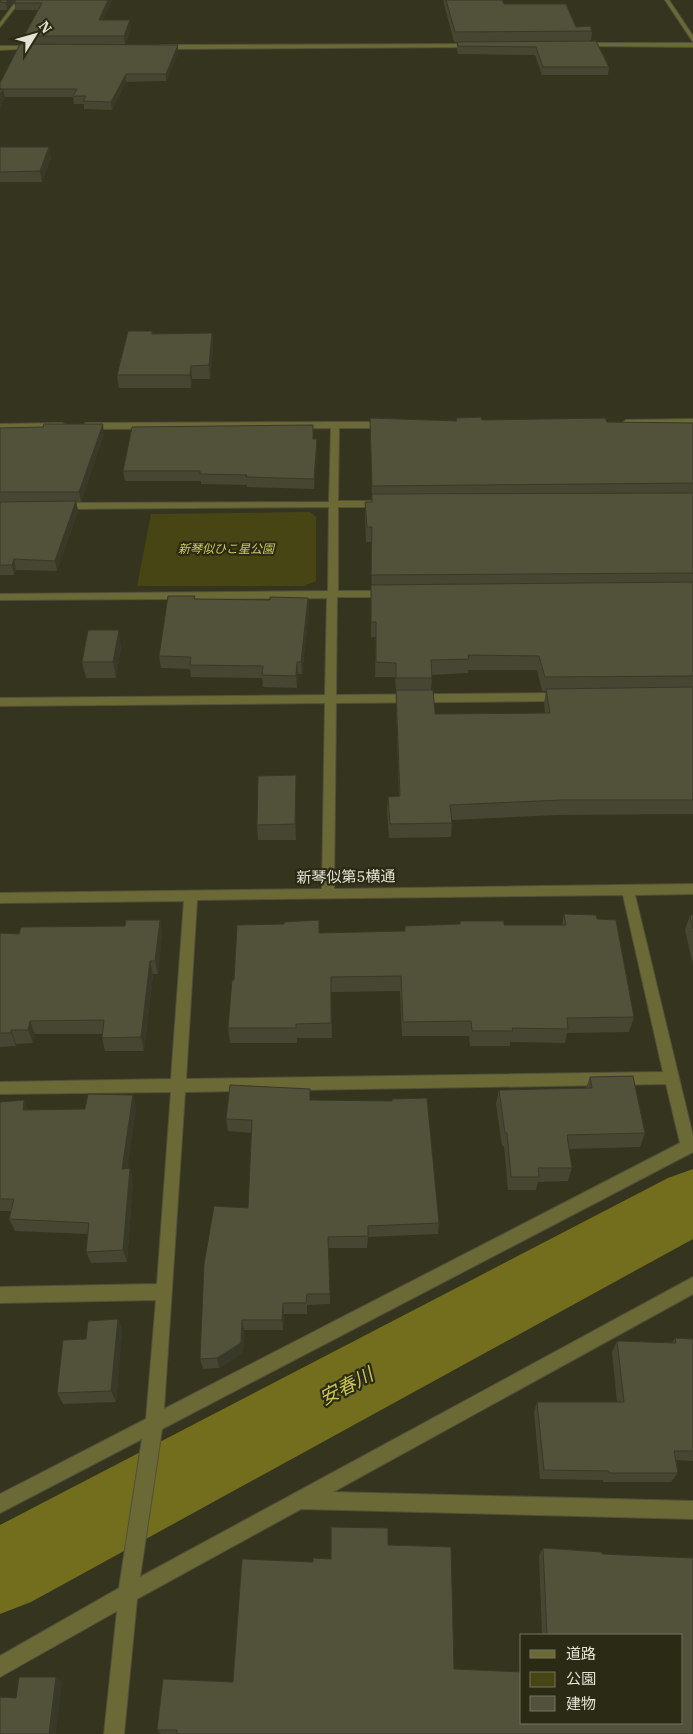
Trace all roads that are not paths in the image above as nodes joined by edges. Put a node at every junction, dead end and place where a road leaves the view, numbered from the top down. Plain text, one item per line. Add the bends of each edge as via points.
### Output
1 (19, 0) edge
2 (667, 0) edge
3 (0, 26) edge
4 (693, 40) edge
5 (693, 45) edge
6 (475, 46) edge
7 (574, 46) edge
8 (158, 47) edge
9 (0, 48) edge
10 (40, 48) edge
11 (693, 422) edge
12 (614, 423) edge
13 (335, 425) junction
14 (395, 425) edge
15 (0, 426) edge
16 (69, 426) edge
17 (79, 426) edge
18 (335, 504) junction
19 (395, 504) edge
20 (49, 506) edge
21 (333, 594) junction
22 (403, 594) edge
23 (0, 597) edge
24 (573, 697) edge
25 (331, 699) junction
26 (0, 702) edge
27 (693, 889) edge
28 (628, 890) junction
29 (328, 894) junction
30 (191, 896) junction
31 (0, 898) edge
32 (671, 1078) junction
33 (178, 1086) junction
34 (0, 1088) edge
35 (691, 1145) edge
36 (693, 1285) edge
37 (164, 1292) junction
38 (0, 1295) edge
39 (153, 1426) junction
40 (301, 1500) junction
41 (0, 1504) edge
42 (693, 1510) edge
43 (128, 1594) junction
44 (0, 1667) edge
45 (114, 1734) edge

1 - 3 street
2 - 4 street
5 - 7 street
6 - 8 street
9 - 10 street
11 - 12 street
13 - 14 street
13 - 17 street
13 - 18 street
15 - 16 street
18 - 19 street
18 - 20 street
18 - 21 street
21 - 22 street
21 - 23 street
21 - 25 street
24 - 25 street
25 - 26 street
25 - 29 street
27 - 28 street, 新琴似第5横通
28 - 29 street, 新琴似第5横通
28 - 32 street
29 - 30 street, 新琴似第5横通
30 - 31 street, 新琴似第5横通
30 - 33 street
32 - 33 street
32 - 35 street
33 - 34 street
33 - 37 street
35 - 39 street
36 - 40 street
37 - 38 street
37 - 39 street
39 - 41 street
39 - 43 street
40 - 42 street
40 - 43 street
43 - 44 street
43 - 45 street

